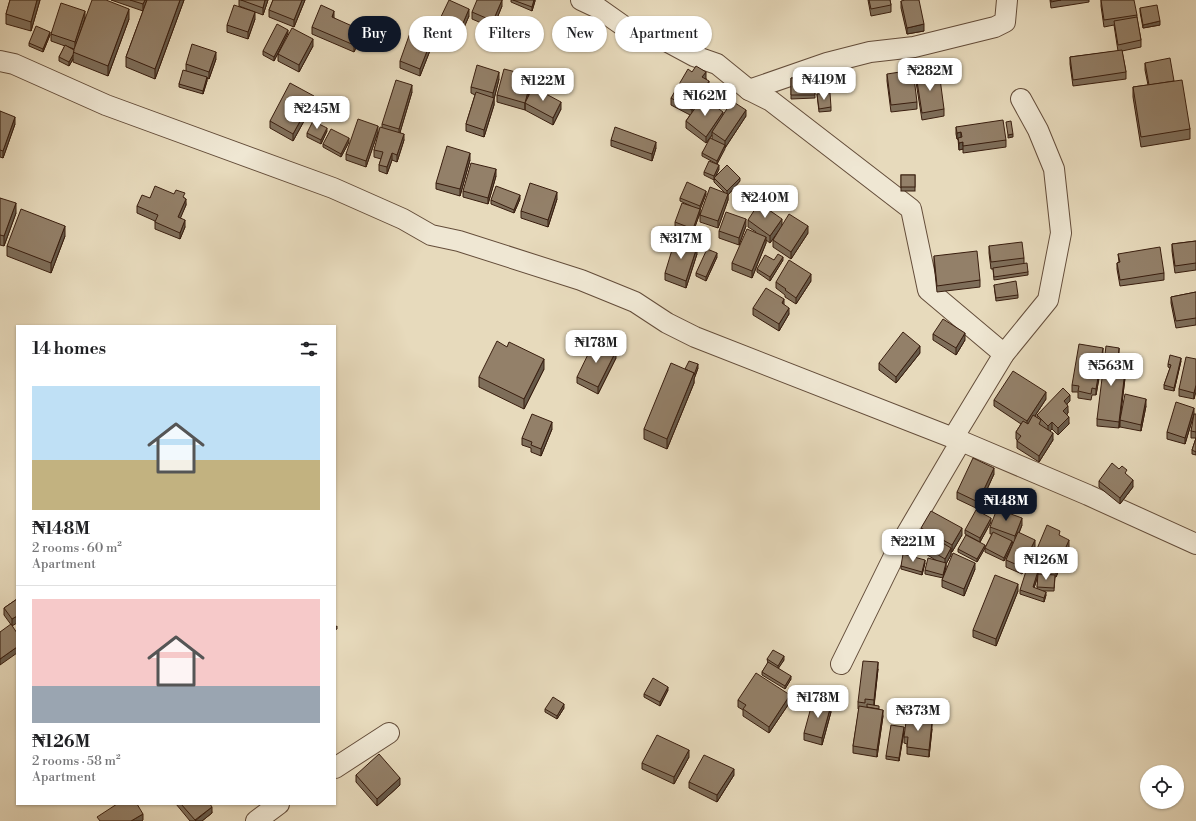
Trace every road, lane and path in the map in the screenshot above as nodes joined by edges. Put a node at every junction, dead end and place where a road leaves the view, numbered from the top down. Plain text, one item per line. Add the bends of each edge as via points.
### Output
1 (581, 0) edge
2 (1007, 0) edge
3 (0, 61) edge
4 (749, 90) junction
5 (1021, 99) dead end
6 (1004, 354) junction
7 (957, 440) junction
8 (1196, 544) edge
9 (841, 664) dead end
10 (389, 733) dead end
11 (336, 767) edge
12 (278, 805) edge
13 (256, 821) edge

1 - 4 street via 598,8 632,32 668,42 694,56 717,64
2 - 4 street via 1005,22 995,27 914,47 870,52 827,62
3 - 7 street via 14,64 106,105 333,188 431,234 581,280 635,302 667,323 695,337
4 - 6 street via 771,101 911,209 928,290
5 - 6 street via 1038,130 1054,169 1061,232 1048,300
6 - 7 street
7 - 8 street via 1088,494
7 - 9 street via 896,550
10 - 11 street
12 - 13 street

